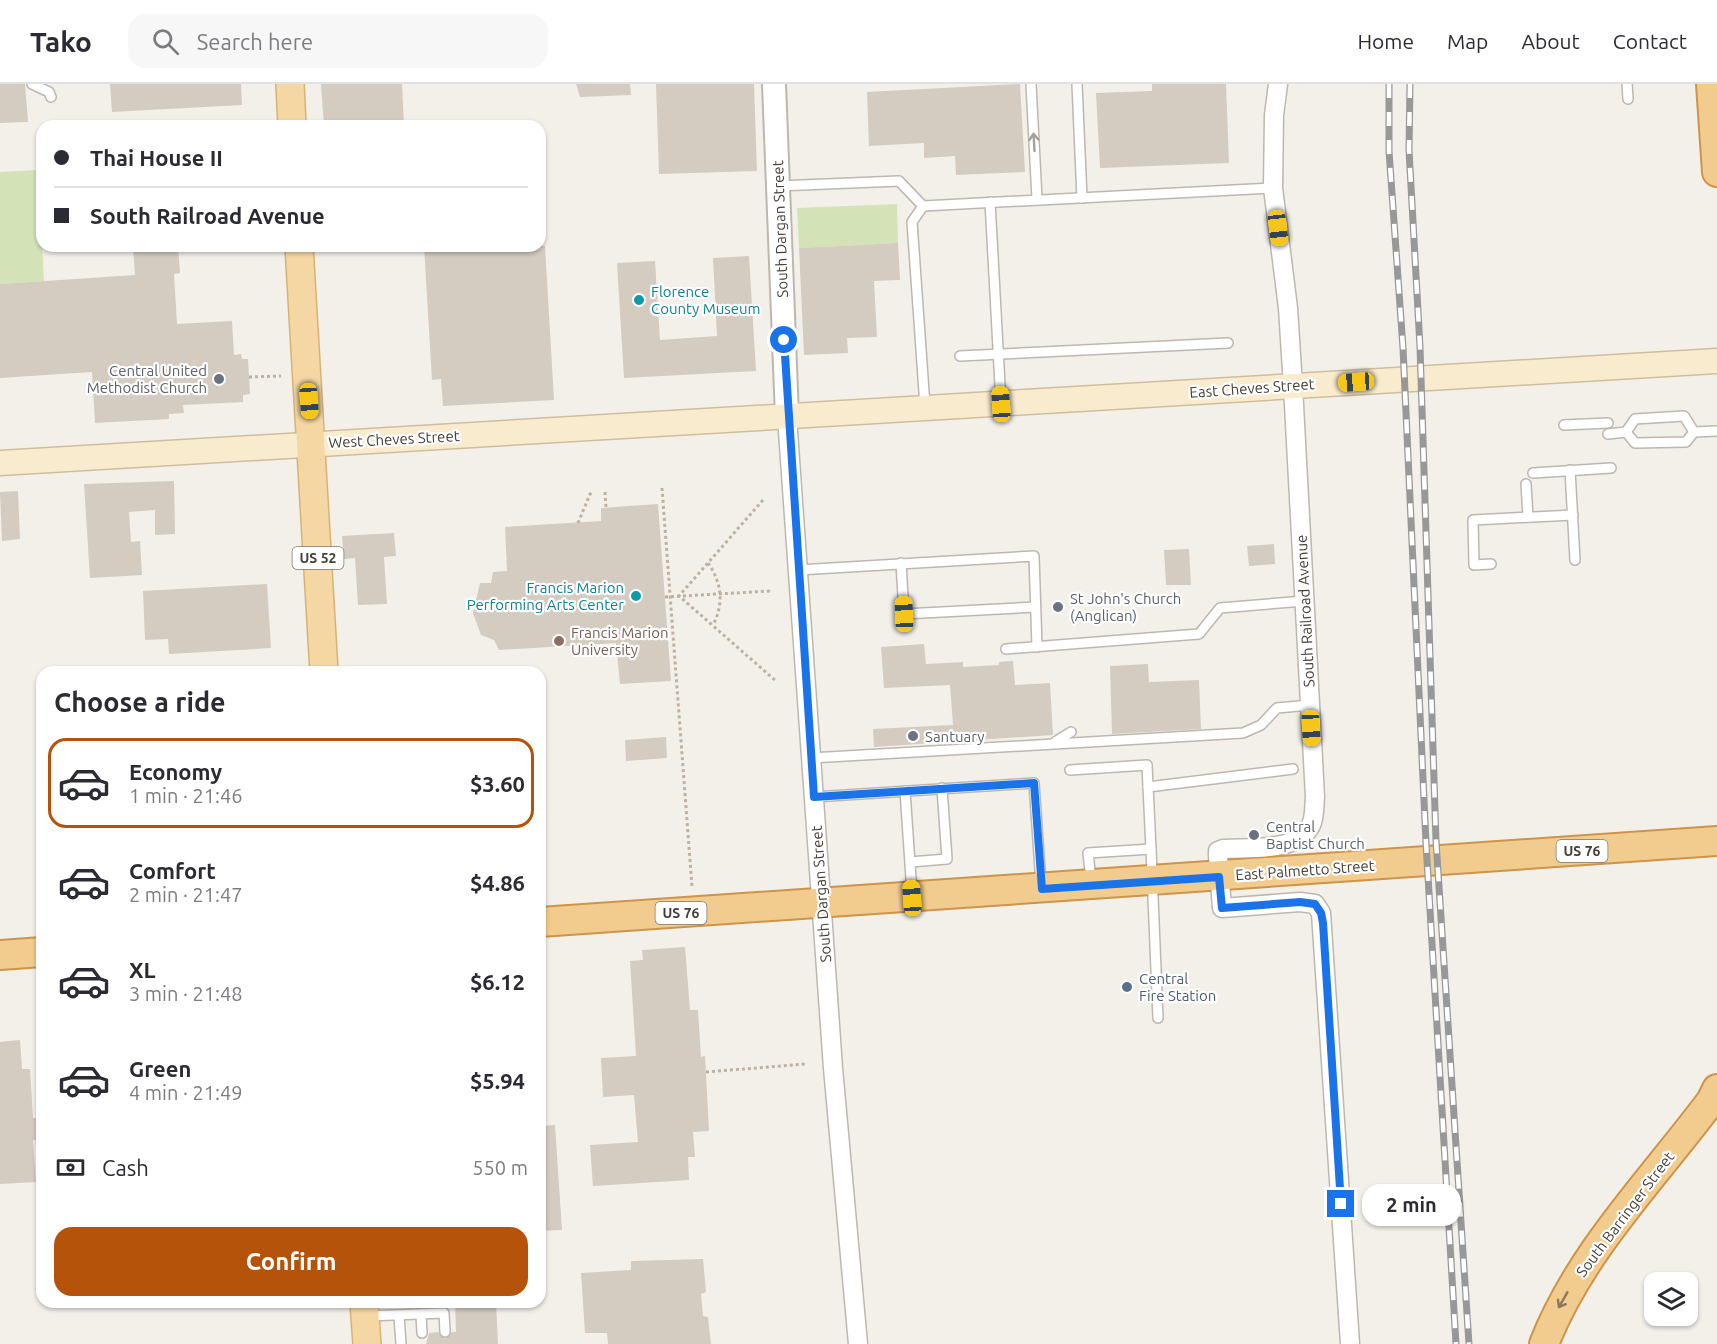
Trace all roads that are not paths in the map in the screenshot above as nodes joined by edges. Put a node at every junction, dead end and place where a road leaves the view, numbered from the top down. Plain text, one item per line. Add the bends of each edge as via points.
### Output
1 (32, 84) edge
2 (290, 84) edge
3 (774, 84) edge
4 (1031, 84) edge
5 (1077, 84) edge
6 (1278, 84) edge
7 (1627, 84) edge
8 (1711, 84) edge
9 (51, 97) dead end
10 (1628, 99) dead end
11 (292, 120) edge
12 (1717, 172) edge
13 (778, 186) junction
14 (1273, 188) junction
15 (1082, 198) junction
16 (1037, 200) junction
17 (990, 202) junction
18 (923, 206) junction
19 (299, 252) edge
20 (1228, 343) dead end
21 (999, 354) junction
22 (960, 356) dead end
23 (1717, 362) edge
24 (1293, 386) junction
25 (1001, 404) junction
26 (925, 408) junction
27 (787, 417) junction
28 (1608, 423) dead end
29 (1564, 425) dead end
30 (1717, 431) edge
31 (1626, 432) junction
32 (1694, 432) junction
33 (1608, 434) dead end
34 (312, 444) junction
35 (0, 463) edge
36 (1611, 468) dead end
37 (1570, 470) junction
38 (1533, 472) dead end
39 (1526, 484) dead end
40 (1573, 515) junction
41 (1528, 517) junction
42 (1575, 560) dead end
43 (901, 562) junction
44 (1491, 564) dead end
45 (798, 570) junction
46 (1304, 601) junction
47 (1035, 608) junction
48 (1036, 646) junction
49 (1006, 649) dead end
50 (324, 666) edge
51 (1310, 705) junction
52 (1071, 732) dead end
53 (1089, 732) dead end
54 (1099, 741) junction
55 (1053, 744) junction
56 (811, 758) junction
57 (1293, 769) dead end
58 (1070, 770) dead end
59 (1148, 787) junction
60 (942, 788) junction
61 (905, 791) junction
62 (814, 797) junction
63 (1717, 841) edge
64 (1151, 849) junction
65 (910, 862) junction
66 (1219, 877) junction
67 (1153, 881) junction
68 (1092, 886) junction
69 (1042, 889) junction
70 (912, 898) junction
71 (821, 905) junction
72 (546, 922) edge
73 (36, 952) edge
74 (0, 955) edge
75 (1158, 1018) dead end
76 (1715, 1097) edge
77 (365, 1309) edge
78 (422, 1315) junction
79 (399, 1316) junction
80 (445, 1332) dead end
81 (422, 1333) dead end
82 (367, 1344) edge
83 (401, 1344) edge
84 (858, 1344) edge
85 (1350, 1344) edge
86 (1544, 1344) edge

1 - 9 lane via 50,92
2 - 11 main road
3 - 13 street, South Dargan Street
16 -> 4 lane
5 - 15 lane
6 - 14 street, South Railroad Avenue
7 - 10 lane
8 - 12 highway
13 - 18 lane via 899,181
13 - 27 street, South Dargan Street
14 - 15 lane
14 - 24 street, South Railroad Avenue
15 - 16 lane
16 - 17 lane
17 - 18 lane
17 - 21 lane
18 - 26 lane via 912,222
19 - 34 main road, US 52
20 - 21 lane
21 - 22 lane
21 - 25 lane
23 - 24 main road, East Cheves Street
24 - 25 main road, East Cheves Street
24 - 46 street, South Railroad Avenue
25 - 26 main road, East Cheves Street
26 - 27 main road, East Cheves Street
27 - 34 main road, West Cheves Street
27 - 45 street, South Dargan Street
28 - 29 lane
30 - 32 lane
31 - 32 lane via 1635,442 1686,442
31 - 32 lane via 1635,419 1684,416
31 - 33 lane
34 - 35 main road, West Cheves Street
34 - 50 main road, US 52
36 - 37 lane
37 - 38 lane
37 - 40 lane
39 - 41 lane
40 - 41 lane
40 - 42 lane
41 - 44 lane via 1473,520 1474,565
43 - 45 lane
43 - 47 lane via 904,614
43 - 47 lane via 1034,556
45 - 56 street, South Dargan Street
46 - 48 lane via 1220,608 1199,634
46 - 51 street, South Railroad Avenue
47 - 48 lane
48 - 49 lane
51 - 54 lane via 1277,708 1261,725 1243,733
51 - 66 street, South Railroad Avenue via 1315,796 1310,827 1288,843 1218,851
52 - 55 lane
53 - 54 lane
54 - 55 lane
55 - 56 lane
56 - 62 street, South Dargan Street
57 - 59 lane
58 - 59 lane via 1147,765
59 - 64 lane
60 - 61 lane
60 - 65 lane via 941,840 947,859
60 - 69 lane via 1034,783
61 - 62 lane
61 - 65 lane via 910,812
62 - 71 street, South Dargan Street
63 - 66 highway, East Palmetto Street / US 76
64 - 67 lane
64 - 68 lane via 1088,853
65 - 70 lane
66 - 67 highway, East Palmetto Street / US 76
66 - 85 street, South Railroad Avenue via 1222,908 1300,902 1315,904 1321,913
67 - 68 highway, East Palmetto Street / US 76
67 - 75 lane
68 - 69 highway, East Palmetto Street / US 76
69 - 70 highway, East Palmetto Street / US 76
70 - 71 highway, East Palmetto Street / US 76
71 - 72 highway, US 76
71 - 84 street, South Dargan Street
73 - 74 highway
76 -> 86 highway, South Barringer Street via 1589,1259 1558,1309
77 - 79 lane
77 - 82 main road
78 - 79 lane
78 - 80 lane via 444,1313
78 - 81 lane
79 - 83 lane

